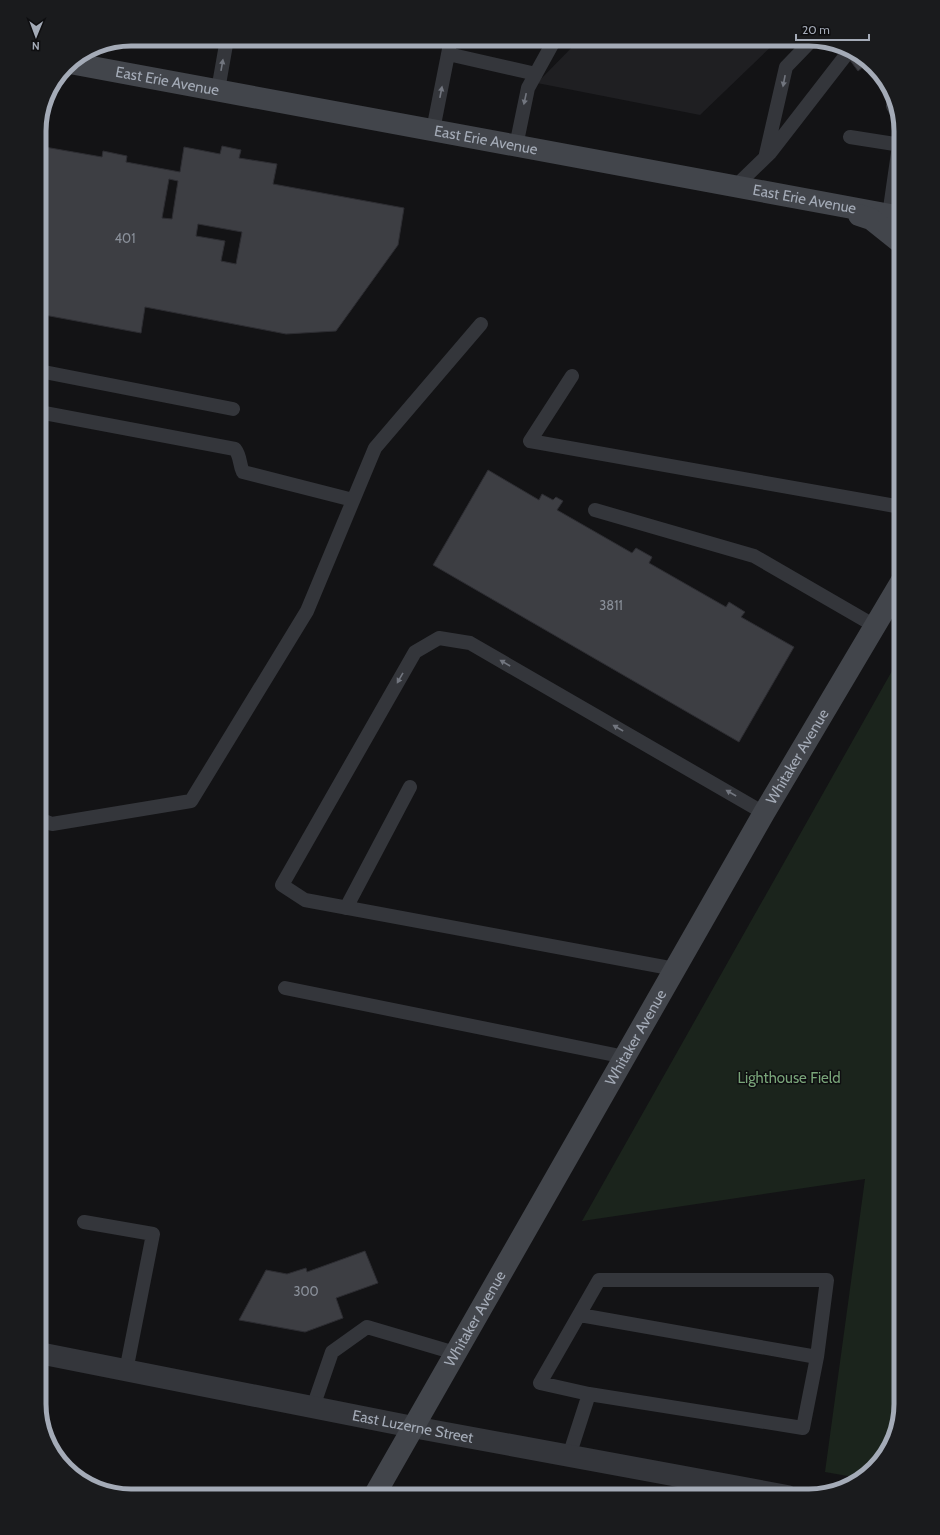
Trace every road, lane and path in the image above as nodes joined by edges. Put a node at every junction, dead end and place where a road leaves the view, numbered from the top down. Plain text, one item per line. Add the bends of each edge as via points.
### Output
1 (226, 46) edge
2 (450, 46) edge
3 (551, 46) edge
4 (806, 46) edge
5 (448, 54) junction
6 (846, 55) dead end
7 (78, 64) edge
8 (536, 74) junction
9 (218, 90) junction
10 (433, 130) junction
11 (850, 137) dead end
12 (894, 141) edge
13 (516, 146) junction
14 (766, 156) junction
15 (740, 188) junction
16 (826, 203) junction
17 (894, 216) edge
18 (894, 237) edge
19 (481, 324) dead end
20 (46, 372) edge
21 (572, 376) dead end
22 (233, 409) dead end
23 (46, 413) edge
24 (353, 500) junction
25 (894, 506) edge
26 (595, 510) dead end
27 (894, 594) edge
28 (875, 626) junction
29 (410, 787) dead end
30 (764, 813) junction
31 (46, 822) edge
32 (346, 908) junction
33 (675, 969) junction
34 (285, 988) dead end
35 (625, 1057) junction
36 (84, 1222) dead end
37 (580, 1315) junction
38 (46, 1354) edge
39 (455, 1354) junction
40 (817, 1357) junction
41 (126, 1371) junction
42 (589, 1394) junction
43 (313, 1407) junction
44 (413, 1427) junction
45 (569, 1456) junction
46 (378, 1489) edge
47 (749, 1489) edge

9 -> 1 lane
2 - 5 lane
3 - 8 lane
4 -> 14 lane via 786,67
5 - 8 lane
10 -> 5 lane
6 - 14 lane
7 - 9 main road, East Erie Avenue
8 -> 13 lane via 528,88
9 - 10 main road, East Erie Avenue
10 - 13 main road, East Erie Avenue
11 - 12 lane
13 - 15 main road, East Erie Avenue
14 - 15 lane via 742,181
15 - 16 main road, East Erie Avenue
16 - 17 main road, East Erie Avenue
16 - 18 main road via 871,219
19 - 24 lane via 375,448
20 - 22 lane
21 - 25 lane via 530,441
23 - 24 lane via 235,449 240,455 243,472
24 - 31 lane via 307,611 191,801 52,824
26 - 28 lane via 754,556
27 - 28 main road, Whitaker Avenue
28 - 30 main road, Whitaker Avenue
29 - 32 lane
30 -> 32 lane via 470,643 439,638 415,652 282,885 306,900
30 - 33 main road, Whitaker Avenue
32 - 33 lane
33 - 35 main road, Whitaker Avenue
34 - 35 lane
35 - 39 main road, Whitaker Avenue
36 - 41 lane via 153,1234
37 - 40 lane
37 - 40 lane via 599,1280 827,1280
37 - 42 lane via 540,1384
38 - 41 street, East Luzerne Street
39 - 43 lane via 367,1327 332,1352
39 - 44 main road, Whitaker Avenue
40 - 42 lane via 803,1428
41 - 43 street, East Luzerne Street
42 - 45 lane
43 - 44 street, East Luzerne Street
44 - 45 street, East Luzerne Street
44 - 46 main road, Whitaker Avenue
45 - 47 street, East Luzerne Street

